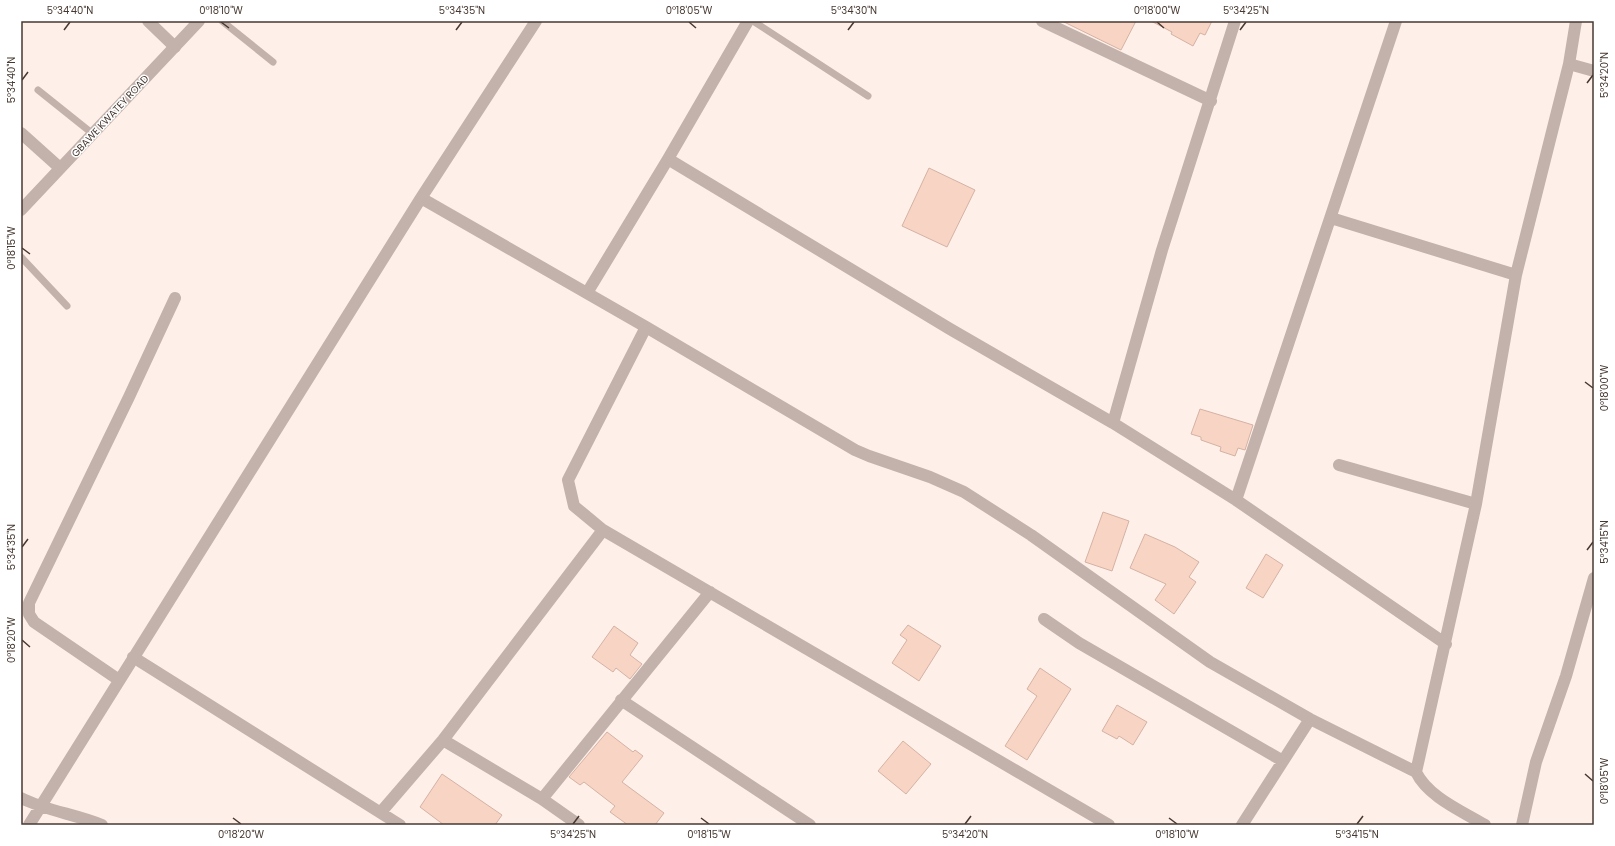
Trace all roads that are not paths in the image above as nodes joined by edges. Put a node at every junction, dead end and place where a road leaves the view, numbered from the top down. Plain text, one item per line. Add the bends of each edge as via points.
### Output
1 (148, 21) edge
2 (199, 21) edge
3 (222, 21) edge
4 (536, 21) edge
5 (748, 21) edge
6 (753, 21) edge
7 (1042, 21) edge
8 (1235, 21) edge
9 (1396, 21) edge
10 (1576, 21) edge
11 (175, 47) junction
12 (273, 62) dead end
13 (1569, 64) junction
14 (1594, 71) edge
15 (38, 90) dead end
16 (868, 96) dead end
17 (1211, 101) junction
18 (21, 133) edge
19 (93, 134) junction
20 (668, 159) junction
21 (60, 168) junction
22 (421, 198) junction
23 (21, 210) edge
24 (1331, 218) junction
25 (21, 257) edge
26 (1516, 275) junction
27 (587, 293) junction
28 (175, 298) dead end
29 (67, 306) dead end
30 (646, 327) junction
31 (1113, 423) junction
32 (1339, 465) dead end
33 (1236, 500) junction
34 (1476, 504) junction
35 (603, 530) junction
36 (1594, 578) edge
37 (710, 592) junction
38 (25, 614) edge
39 (1044, 619) dead end
40 (1446, 644) junction
41 (133, 657) junction
42 (119, 680) junction
43 (621, 700) junction
44 (1310, 719) junction
45 (443, 740) junction
46 (1283, 761) junction
47 (1416, 772) junction
48 (21, 798) edge
49 (542, 799) junction
50 (39, 807) junction
51 (381, 812) junction
52 (29, 825) edge
53 (102, 825) edge
54 (400, 825) edge
55 (579, 825) edge
56 (810, 825) edge
57 (1109, 825) edge
58 (1242, 825) edge
59 (1485, 825) edge
60 (1522, 825) edge

1 - 11 street
2 - 11 street, GBAWE KWATEY ROAD
3 - 12 lane
4 - 22 street
5 - 20 street
6 - 16 lane
7 - 17 street
8 - 17 street
9 - 24 street
10 - 13 street
11 - 19 street, GBAWE KWATEY ROAD
13 - 14 street
13 - 26 street
15 - 19 lane
17 - 31 street via 1162,250
18 - 21 street
19 - 21 street, GBAWE KWATEY ROAD
20 - 27 street
20 - 31 street via 950,329
21 - 23 street, GBAWE KWATEY ROAD
22 - 27 street
22 - 41 street
24 - 26 street
24 - 33 street
25 - 29 lane
26 - 34 street
27 - 30 street
28 - 38 street
30 - 35 street via 568,480 574,506
30 - 44 street via 855,450 964,492 1030,535 1210,662
31 - 33 street
32 - 34 street
33 - 40 street
34 - 40 street
35 - 37 street
35 - 45 street
36 - 60 street via 1566,676 1536,762
37 - 43 street
37 - 57 street
38 - 42 street
39 - 46 street via 1079,643
40 - 47 street
41 - 42 street
41 - 51 street
42 - 50 street
43 - 49 street
43 - 56 street
44 - 46 street
44 - 47 street
45 - 49 street
45 - 51 street
46 - 58 street
47 - 59 street via 1426,786 1437,795
48 - 50 street
49 - 55 street
50 - 52 street
50 - 53 street
51 - 54 street

